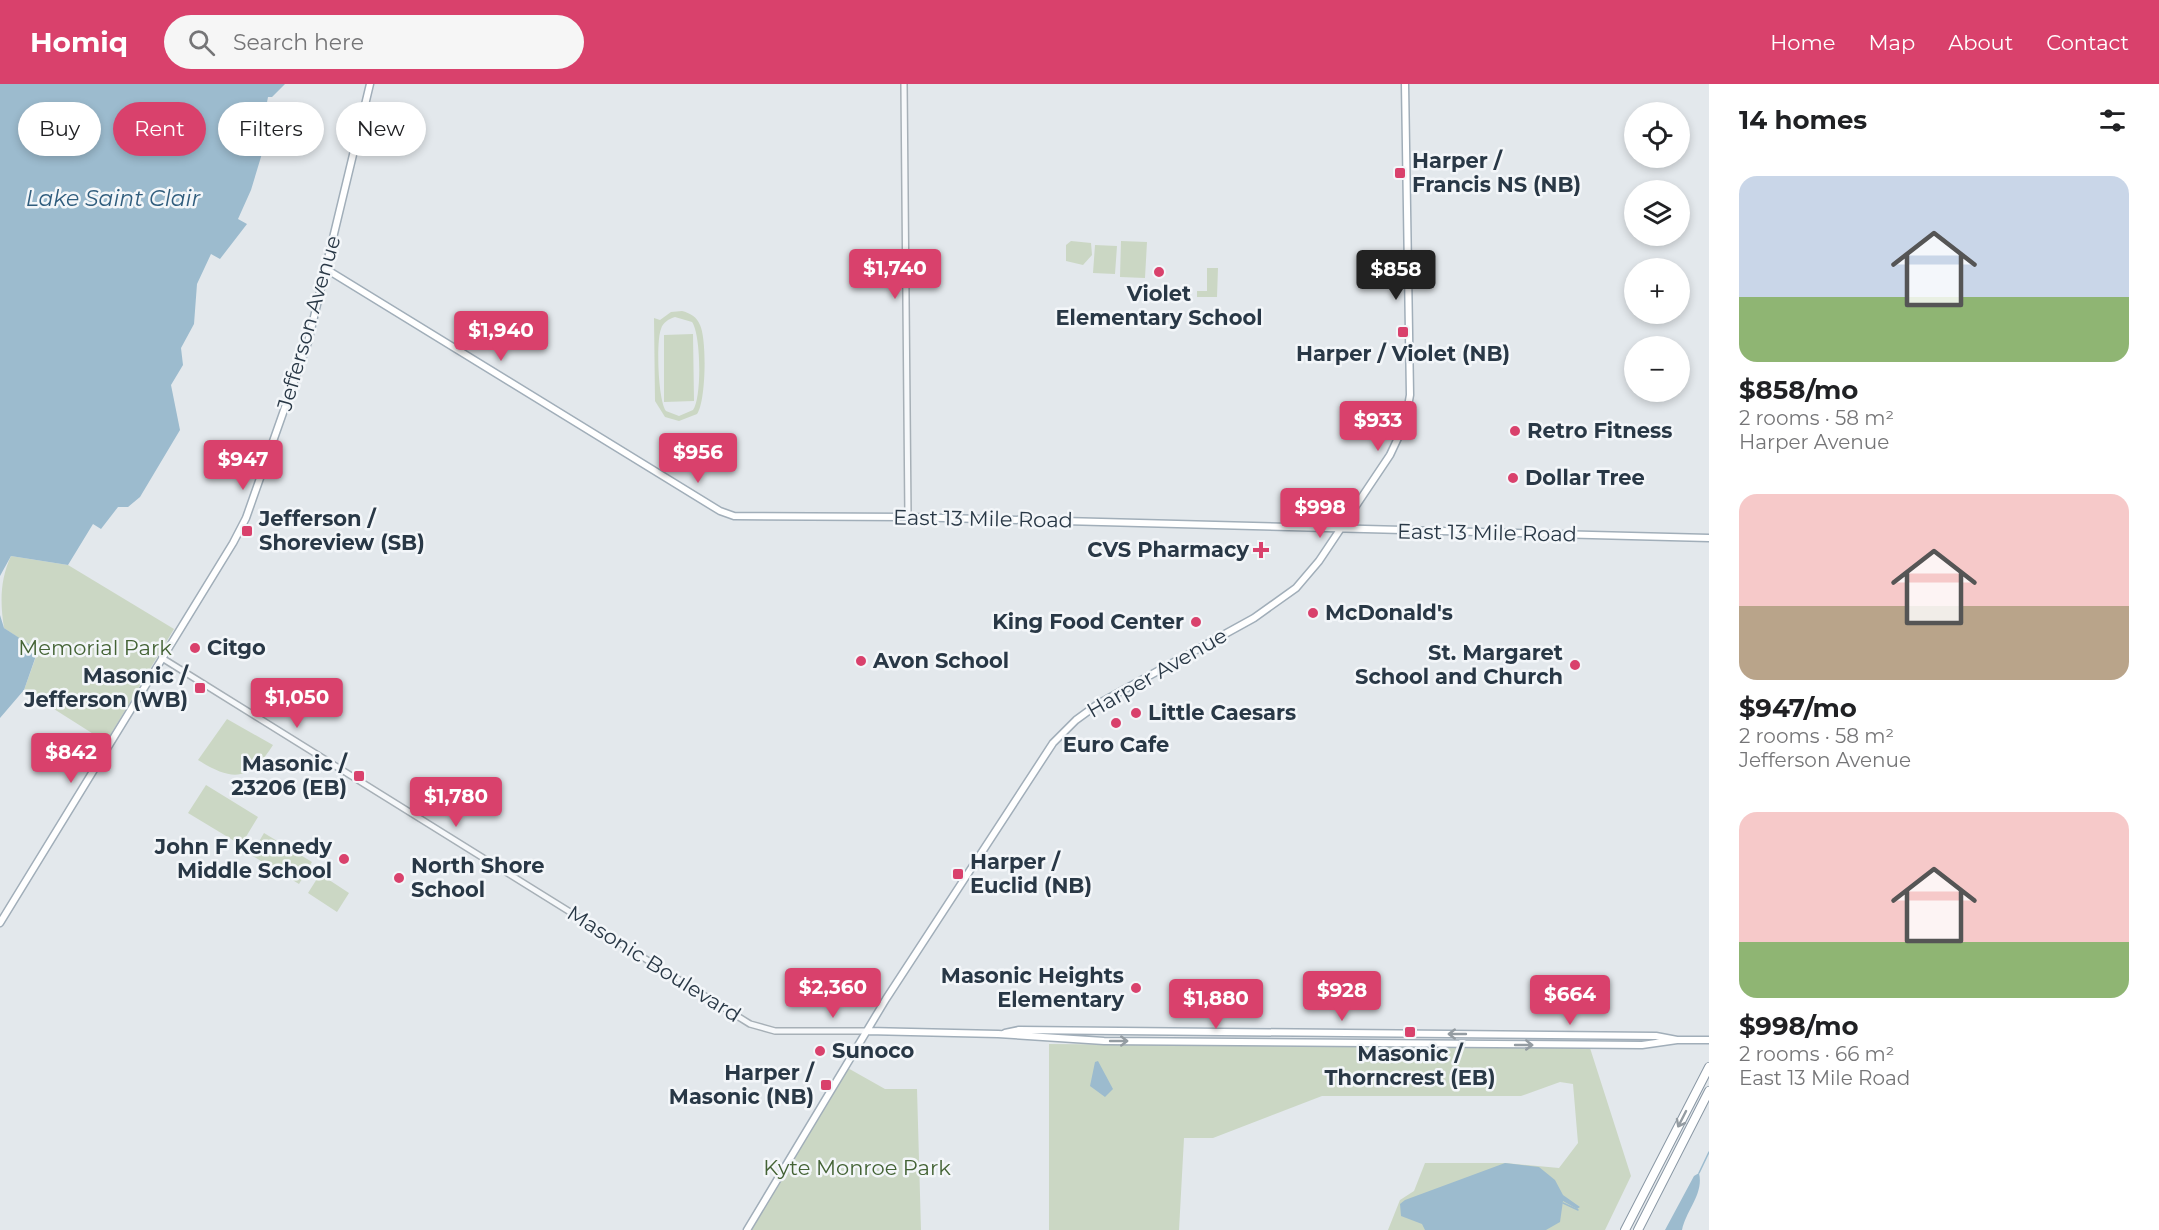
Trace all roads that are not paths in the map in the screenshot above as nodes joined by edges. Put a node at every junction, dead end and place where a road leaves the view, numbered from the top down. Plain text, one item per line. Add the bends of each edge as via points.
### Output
1 (370, 84) edge
2 (904, 84) edge
3 (1405, 84) edge
4 (326, 269) junction
5 (908, 517) junction
6 (1341, 529) junction
7 (1709, 538) edge
8 (162, 658) junction
9 (0, 923) edge
10 (1050, 1030) junction
11 (867, 1031) junction
12 (1073, 1031) junction
13 (1104, 1031) junction
14 (1205, 1032) junction
15 (1246, 1032) junction
16 (998, 1034) junction
17 (1320, 1034) junction
18 (1421, 1034) junction
19 (1492, 1035) junction
20 (1599, 1036) junction
21 (1639, 1036) junction
22 (1052, 1040) junction
23 (1082, 1040) junction
24 (1677, 1040) junction
25 (1709, 1040) edge
26 (1094, 1041) junction
27 (1165, 1041) junction
28 (1228, 1042) junction
29 (1297, 1043) junction
30 (1428, 1044) junction
31 (1486, 1045) junction
32 (1640, 1045) junction
33 (1564, 1046) junction
34 (1709, 1067) edge
35 (1709, 1090) edge
36 (747, 1230) edge
37 (1625, 1230) edge
38 (1638, 1230) edge

1 - 4 main road, Jefferson Avenue
2 - 5 street
3 - 6 main road, Harper Avenue via 1408,410 1390,455
4 - 5 main road, East 13 Mile Road via 720,511 741,516
4 - 8 main road, Jefferson Avenue via 304,356 246,518
5 - 6 main road, East 13 Mile Road
6 - 7 main road, East 13 Mile Road
6 - 11 main road, Harper Avenue via 1314,567 1279,601 1098,704 1067,728 1016,797
8 - 9 main road, Jefferson Avenue
8 - 11 street, Masonic Boulevard via 750,1024 775,1031
10 - 12 main road, Masonic Boulevard
10 - 16 main road, Masonic Boulevard
10 - 22 main road
11 - 16 main road, Masonic Boulevard
11 - 36 main road, Harper Avenue
12 - 13 main road, Masonic Boulevard
12 - 23 main road
13 - 14 main road, Masonic Boulevard
13 - 26 main road
14 - 15 main road, Masonic Boulevard
14 - 27 main road via 1170,1035
15 - 17 main road, Masonic Boulevard
15 - 28 main road via 1243,1036 1226,1036
16 - 22 main road, Masonic Boulevard
17 - 18 main road, Masonic Boulevard
17 - 29 main road via 1321,1040
19 -> 18 main road, Masonic Boulevard
18 - 30 main road
19 - 20 main road, Masonic Boulevard
19 - 31 main road via 1493,1041
20 - 21 main road, Masonic Boulevard
20 - 33 main road via 1571,1038
21 - 24 main road, Masonic Boulevard
21 - 32 main road
22 - 23 main road, Masonic Boulevard
23 - 26 main road, Masonic Boulevard
24 - 25 main road, Masonic Boulevard
24 - 32 main road, Masonic Boulevard
26 -> 27 main road, Masonic Boulevard
27 - 28 main road, Masonic Boulevard
28 - 29 main road, Masonic Boulevard
29 - 30 main road, Masonic Boulevard
30 - 31 main road, Masonic Boulevard
31 -> 33 main road, Masonic Boulevard
32 - 33 main road, Masonic Boulevard
34 -> 37 highway
35 - 38 highway

